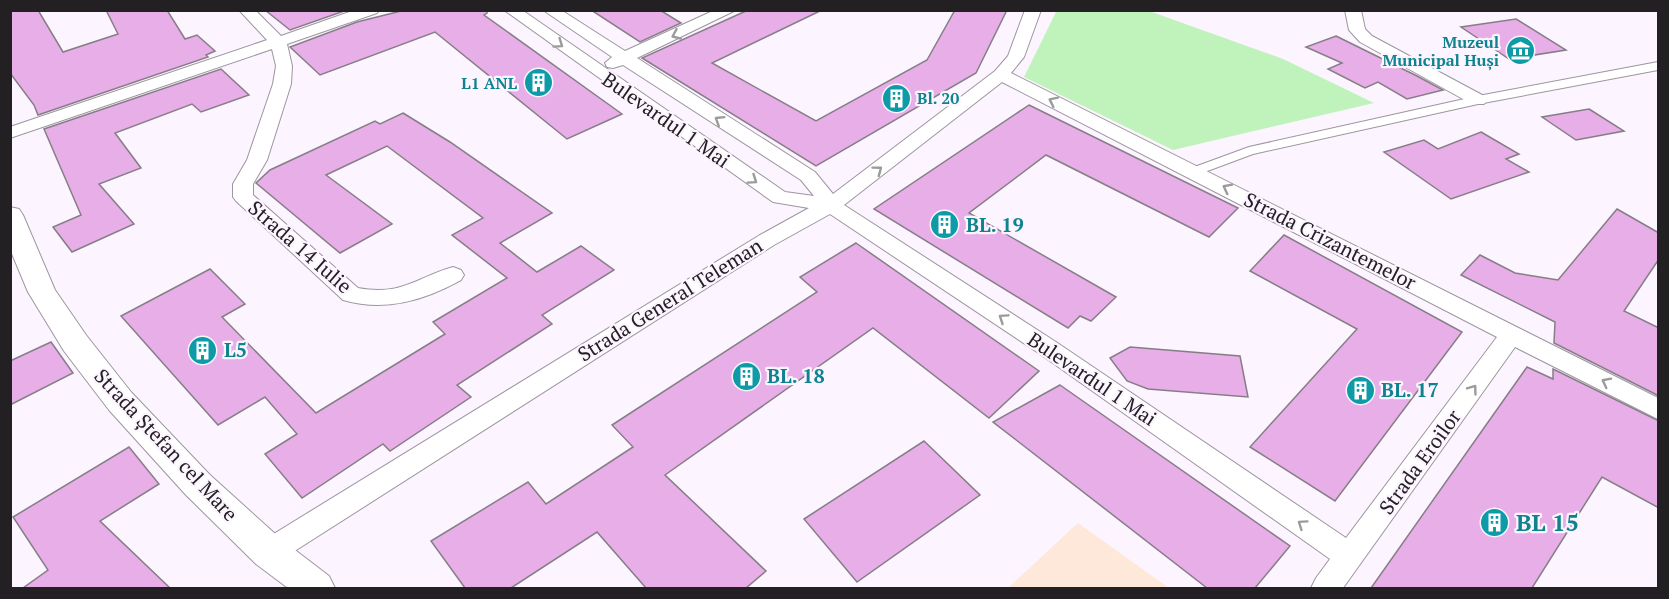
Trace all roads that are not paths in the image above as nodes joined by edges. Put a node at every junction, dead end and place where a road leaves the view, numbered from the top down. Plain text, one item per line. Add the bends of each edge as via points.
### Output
1 (246, 10) edge
2 (372, 10) edge
3 (511, 10) edge
4 (550, 10) edge
5 (729, 10) edge
6 (1033, 10) edge
7 (1353, 10) edge
8 (278, 42) junction
9 (623, 59) junction
10 (1659, 66) edge
11 (596, 70) junction
12 (1001, 75) junction
13 (1478, 100) junction
14 (10, 133) edge
15 (1194, 172) junction
16 (831, 205) junction
17 (10, 215) edge
18 (453, 275) dead end
19 (1512, 334) junction
20 (1659, 408) edge
21 (269, 552) junction
22 (1350, 558) junction
23 (316, 588) edge
24 (1326, 588) edge

1 - 8 street
2 - 8 street
3 -> 11 street, Bulevardul 1 Mai
4 - 9 street, Bulevardul 1 Mai
5 -> 9 street
6 - 12 street, Strada General Teleman via 1016,57
7 - 13 street via 1357,30 1366,39
8 - 14 street
8 - 18 street, Strada 14 Iulie via 284,66 282,84 257,160 243,184 243,197 351,294 388,299 413,294
9 - 11 street
16 -> 9 street, Bulevardul 1 Mai via 808,176
10 - 13 street
11 -> 16 street, Bulevardul 1 Mai via 780,198
15 -> 12 street, Strada Crizantemelor
16 -> 12 street, Strada General Teleman
13 - 15 street via 1249,151
19 -> 15 street, Strada Crizantemelor
16 - 21 street, Strada General Teleman via 767,240
22 -> 16 street, Bulevardul 1 Mai via 1048,348
17 - 21 street, Strada Ștefan cel Mare via 42,292 75,343 120,401 178,464
20 -> 19 street, Strada Crizantemelor
22 -> 19 street, Strada Eroilor
21 - 23 street, Strada Ștefan cel Mare
22 - 24 street, Strada Eroilor

